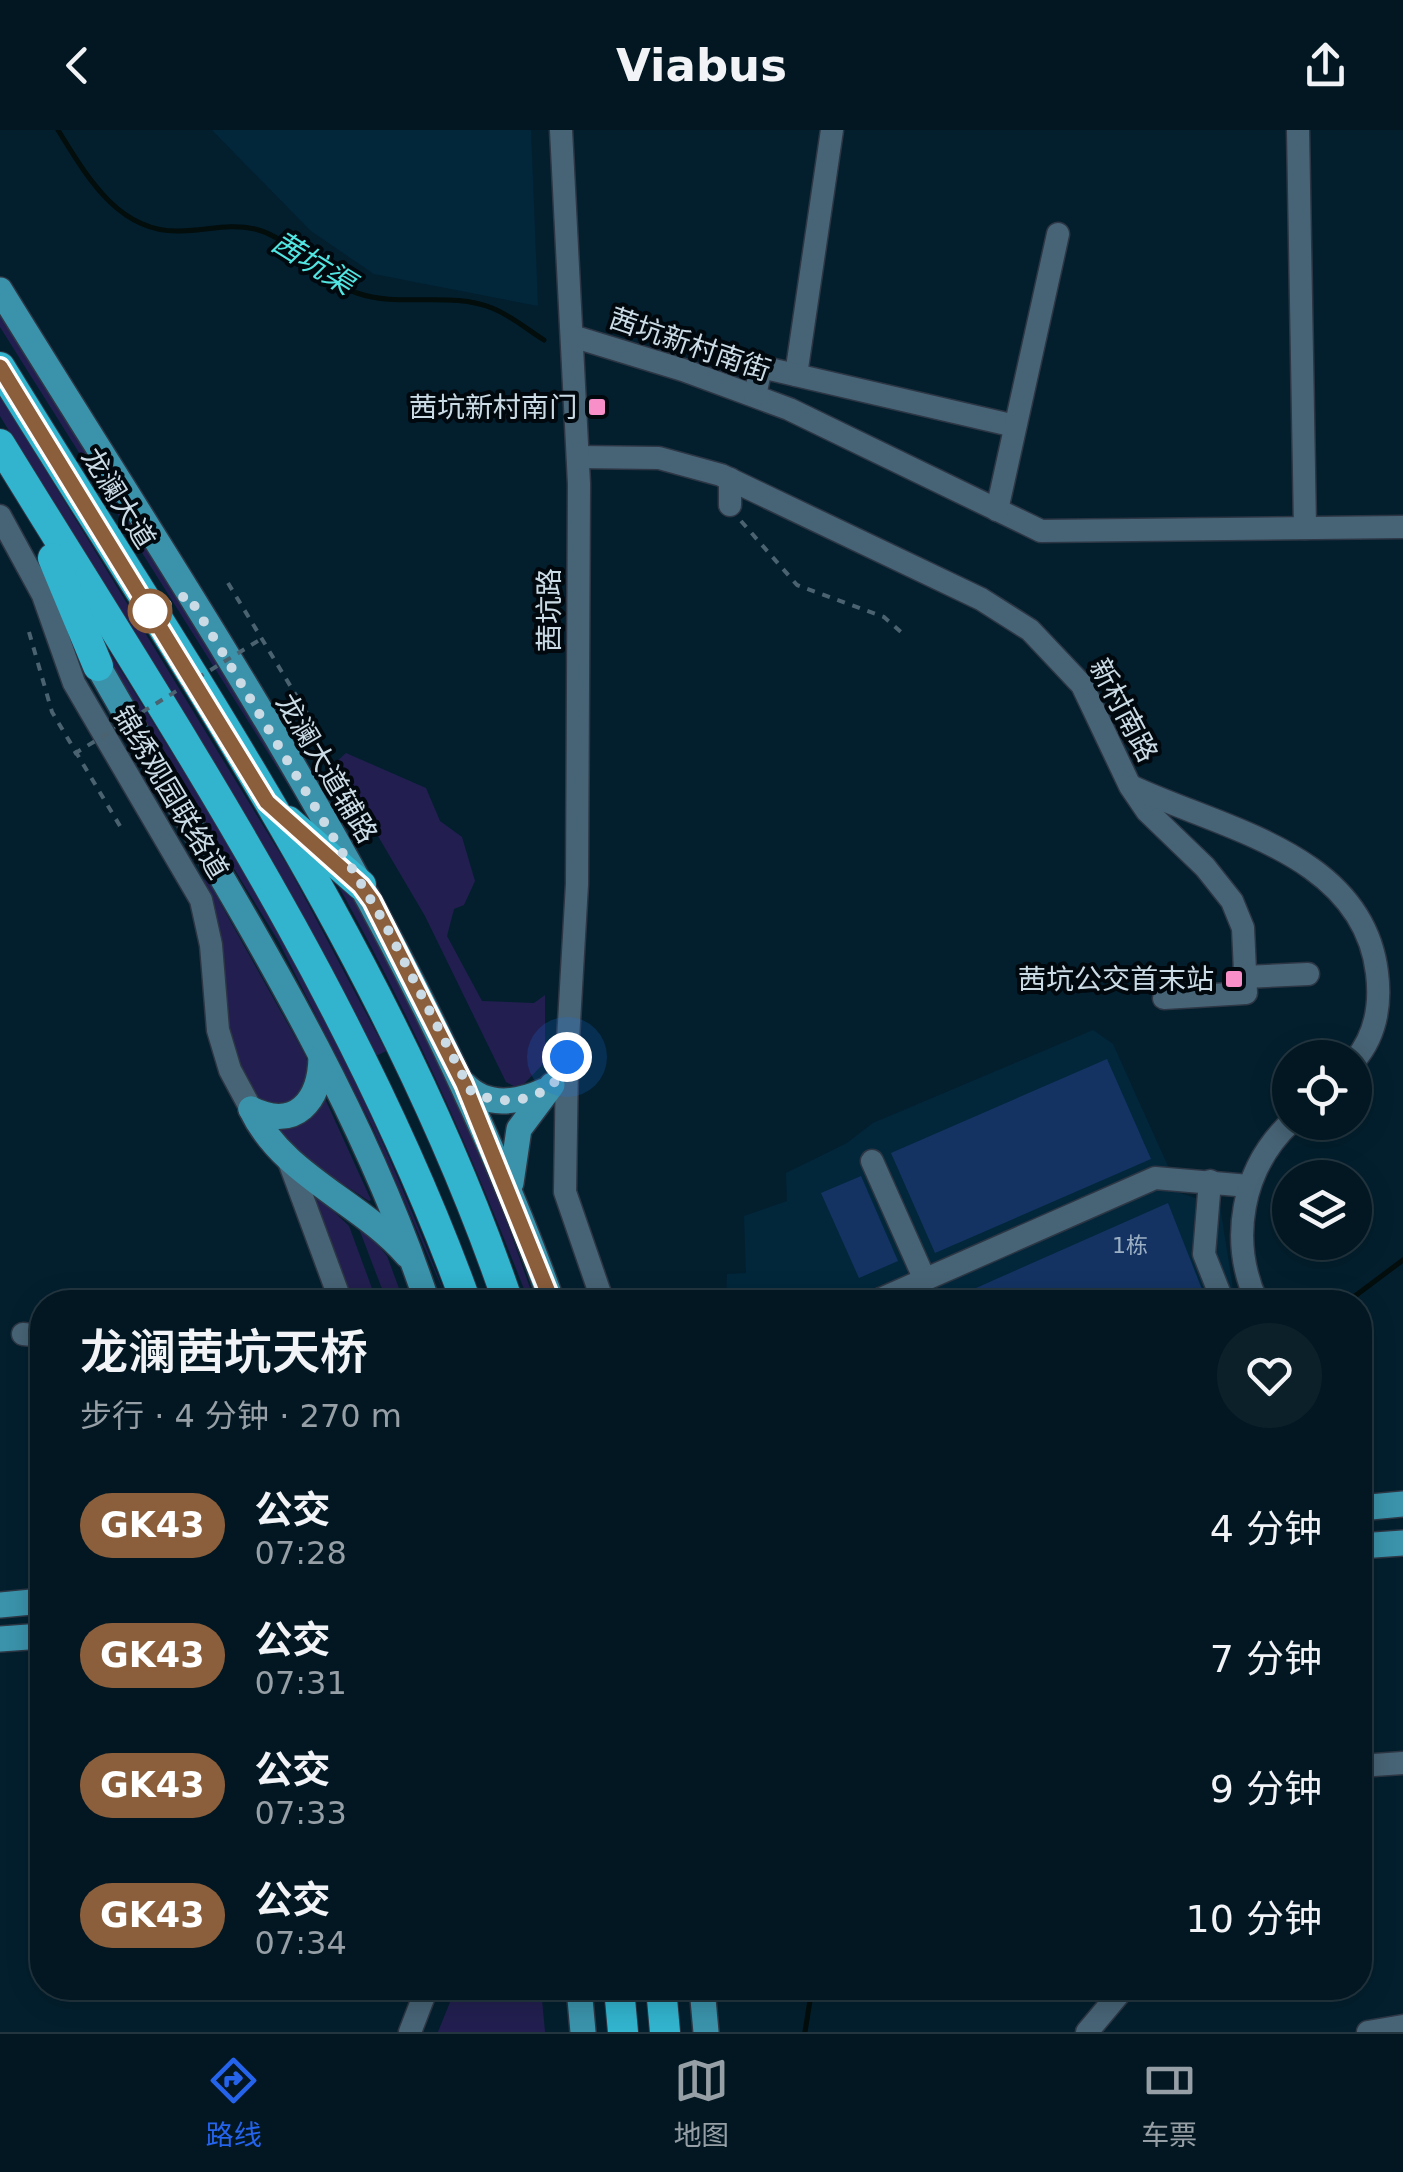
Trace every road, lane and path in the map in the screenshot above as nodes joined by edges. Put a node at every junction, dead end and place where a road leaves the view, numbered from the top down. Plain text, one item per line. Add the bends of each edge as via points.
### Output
1 (561, 130) edge
2 (832, 130) edge
3 (1298, 130) edge
4 (1058, 234) dead end
5 (0, 290) edge
6 (572, 336) junction
7 (0, 367) edge
8 (796, 375) junction
9 (755, 396) junction
10 (1016, 426) junction
11 (0, 444) edge
12 (578, 457) junction
13 (730, 479) junction
14 (25, 485) junction
15 (730, 505) joint
16 (997, 510) junction
17 (0, 516) edge
18 (1403, 527) edge
19 (1304, 528) junction
20 (228, 584) dead end
21 (29, 632) dead end
22 (901, 632) dead end
23 (261, 639) junction
24 (98, 666) joint
25 (312, 720) dead end
26 (74, 754) junction
27 (1130, 786) junction
28 (267, 802) junction
29 (120, 826) dead end
30 (361, 886) junction
31 (1308, 974) dead end
32 (1246, 977) junction
33 (1164, 998) dead end
34 (1365, 1040) edge
35 (321, 1057) junction
36 (567, 1057) junction
37 (464, 1084) junction
38 (552, 1085) junction
39 (251, 1109) junction
40 (1275, 1140) edge
41 (286, 1156) junction
42 (872, 1161) dead end
43 (1210, 1181) junction
44 (1249, 1186) junction
45 (515, 1202) junction
46 (414, 1262) junction
47 (926, 1280) junction
48 (336, 1290) edge
49 (423, 1290) edge
50 (461, 1290) edge
51 (503, 1290) edge
52 (548, 1290) edge
53 (599, 1290) edge
54 (902, 1290) edge
55 (1218, 1290) edge
56 (1254, 1290) edge
57 (1403, 1504) edge
58 (1372, 1507) edge
59 (1403, 1543) edge
60 (1372, 1545) edge
61 (30, 1602) edge
62 (0, 1605) edge
63 (30, 1637) edge
64 (0, 1639) edge
65 (1403, 1763) edge
66 (1372, 1765) edge
67 (422, 2000) edge
68 (580, 2000) edge
69 (620, 2000) edge
70 (662, 2000) edge
71 (703, 2000) edge
72 (1114, 2000) edge
73 (1403, 2026) edge
74 (410, 2032) edge
75 (583, 2032) edge
76 (623, 2032) edge
77 (665, 2032) edge
78 (706, 2032) edge
79 (1087, 2032) edge
80 (1368, 2032) edge

1 - 6 street, 茜坑路
2 - 8 street
3 - 19 street
4 - 10 street
5 - 30 main road, 龙澜大道辅路
6 - 9 street, 茜坑新村南街
6 - 12 street, 茜坑路
7 - 28 highway, 龙澜大道
8 - 9 street via 761,367
8 - 10 street
9 - 16 street, 茜坑新村南街
10 - 16 street
11 - 14 highway
12 - 13 street, 新村南路 via 659,458
12 - 36 street, 茜坑路 via 577,884
13 - 15 street
13 - 27 street, 新村南路 via 982,598 1030,630 1082,685
14 - 24 highway
14 - 50 highway via 292,926 363,1063
15 - 22 path via 790,580 884,617
16 - 19 street, 茜坑新村南街 via 1041,531
17 - 39 street, 锦绣观园联络道 via 43,595 74,683 201,900 218,1030
18 - 19 street, 茜坑新村南街
20 - 23 path
21 - 26 path via 41,686
23 - 25 path
23 - 26 path, bridge
24 - 35 main road via 255,928
26 - 29 path
27 - 32 street via 1232,901 1243,928
27 - 34 street, 新村南路 via 1282,850 1346,900 1369,938 1378,978 1376,1019
28 - 30 highway
28 - 51 highway, 龙澜大道 via 400,1044 448,1144
30 - 37 main road, 龙澜大道辅路
31 - 32 street
32 - 33 street via 1246,994
35 - 39 main road via 318,1087 302,1112 282,1118
35 - 46 main road
36 - 38 street, 茜坑路
36 - 53 street via 565,1192
37 - 38 main road via 486,1099 504,1101
37 - 45 main road, 龙澜大道辅路
38 - 45 main road via 525,1117 514,1143
39 - 41 main road
40 - 44 street
41 - 46 main road
41 - 48 street
42 - 47 street
43 - 44 street
43 - 47 street via 1155,1178
43 - 55 street via 1204,1254
44 - 56 street via 1242,1242
45 - 52 main road, 龙澜大道辅路
46 - 49 main road
47 - 54 street
57 - 58 main road
59 - 60 main road
61 - 62 main road
63 - 64 main road
65 - 66 street
67 - 74 street
68 - 75 main road
69 - 76 highway
70 - 77 highway
71 - 78 main road
72 - 79 street
73 - 80 street

